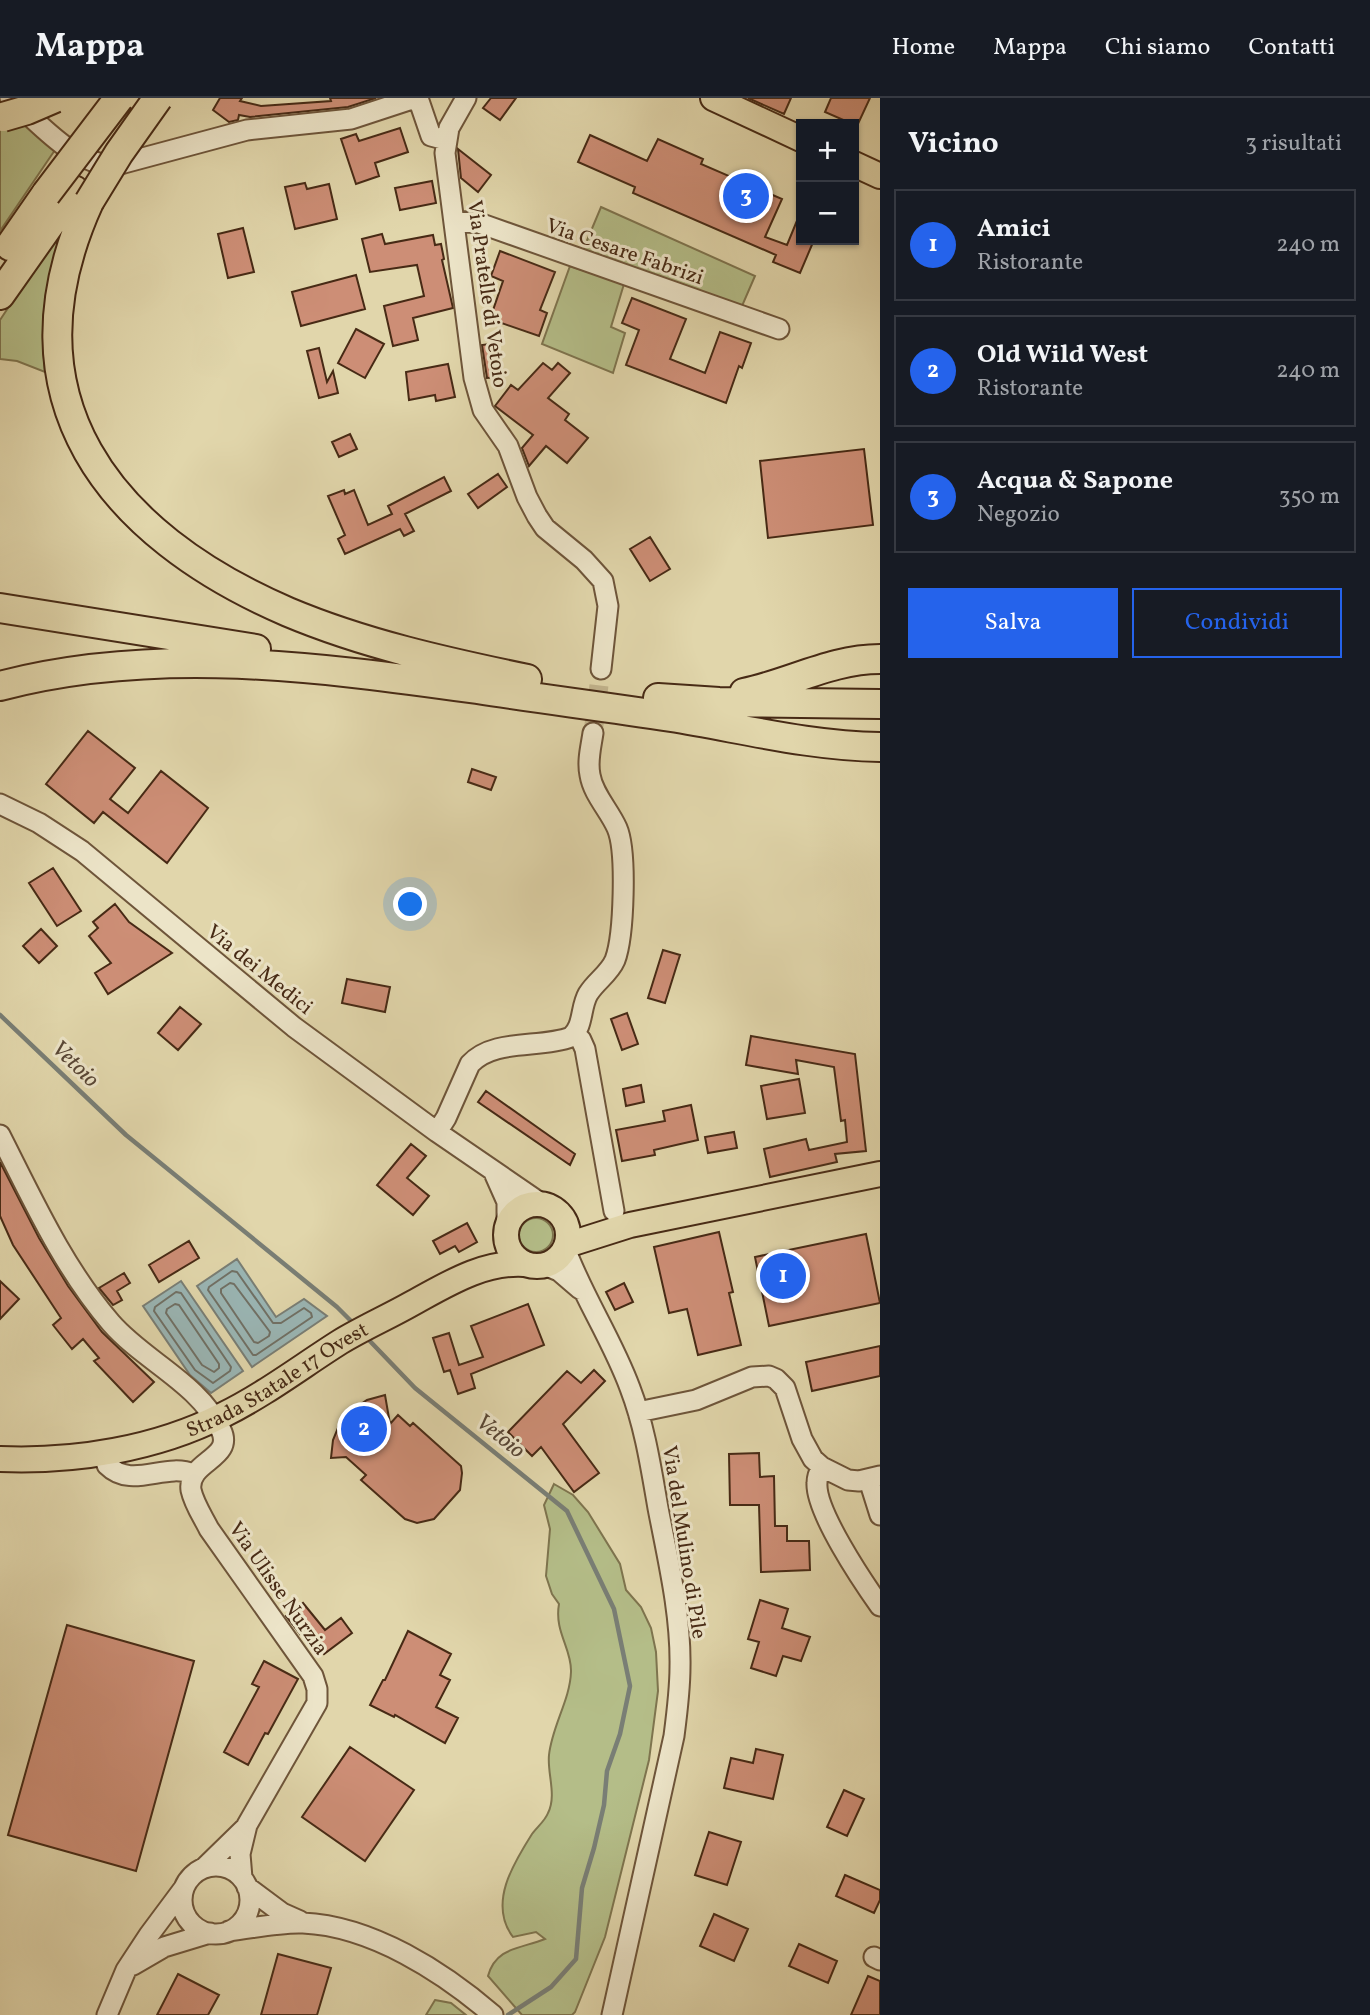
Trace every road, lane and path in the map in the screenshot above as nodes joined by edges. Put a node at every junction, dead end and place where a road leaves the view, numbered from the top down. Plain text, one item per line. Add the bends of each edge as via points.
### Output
1 (55, 98) edge
2 (119, 98) edge
3 (142, 98) edge
4 (158, 98) edge
5 (416, 98) edge
6 (466, 98) edge
7 (713, 98) edge
8 (4, 111) edge
9 (796, 137) edge
10 (446, 140) junction
11 (859, 166) edge
12 (880, 176) edge
13 (82, 196) junction
14 (455, 222) junction
15 (0, 261) edge
16 (0, 295) edge
17 (779, 329) dead end
18 (0, 608) edge
19 (880, 659) edge
20 (601, 669) tunnel mouth
21 (0, 686) edge
22 (576, 697) junction
23 (670, 699) junction
24 (880, 704) edge
25 (593, 733) tunnel mouth
26 (880, 747) edge
27 (0, 804) edge
28 (575, 1034) junction
29 (437, 1132) junction
30 (0, 1135) edge
31 (492, 1171) junction
32 (880, 1174) edge
33 (551, 1208) junction
34 (622, 1218) junction
35 (506, 1227) junction
36 (566, 1246) junction
37 (534, 1264) junction
38 (456, 1279) junction
39 (583, 1293) junction
40 (638, 1412) junction
41 (214, 1420) junction
42 (0, 1450) edge
43 (96, 1454) junction
44 (0, 1459) edge
45 (822, 1467) junction
46 (193, 1474) junction
47 (874, 1478) edge
48 (880, 1515) edge
49 (880, 1606) edge
50 (247, 1825) junction
51 (204, 1868) junction
52 (244, 1883) junction
53 (185, 1886) junction
54 (304, 1923) junction
55 (220, 1932) junction
56 (126, 1970) junction
57 (107, 2015) edge
58 (493, 2015) edge
59 (612, 2015) edge

1 - 8 highway, bridge via 27,110
2 - 15 highway, bridge
3 - 13 highway
4 - 13 highway, bridge
5 - 8 street via 341,121 247,130 105,164 86,158
5 - 10 street via 431,136
6 - 10 street, Via Pratelle di Vetoio
7 - 9 main road
10 - 14 street, Via Pratelle di Vetoio
11 - 12 main road
13 - 16 highway
13 - 22 highway via 54,306 53,368 86,459 109,489 168,543 203,567 287,611 350,635
14 - 17 street, Via Cesare Fabrizi via 479,223
14 - 20 street, Via Pratelle di Vetoio via 478,396 508,446 545,528 603,581 608,606
18 - 22 highway
19 - 23 highway via 833,664 734,695
21 - 22 highway via 96,667 184,663 386,677
22 - 23 highway
22 - 26 highway via 821,743
23 - 24 highway
25 - 28 street via 590,776 621,840 622,926 614,960 587,996
27 - 29 street, Via dei Medici via 82,851 294,1027
28 - 29 street via 476,1057
28 - 34 street via 585,1049
29 - 31 street, Via dei Medici
30 - 41 street via 53,1240 100,1309 127,1340 197,1397
31 - 33 street, Via dei Medici
31 - 35 street, Via dei Medici via 505,1193
32 - 34 main road
33 - 34 main road via 589,1222
33 - 35 main road via 521,1207
33 - 36 main road via 567,1225
34 - 36 main road
35 - 37 main road via 510,1251
35 - 38 main road, Strada Statale 17 Ovest via 488,1254
36 - 37 main road via 557,1259
36 - 39 street, Via del Mulino di Pile
37 - 38 main road, Strada Statale 17 Ovest via 496,1265
37 - 39 street, Via del Mulino di Pile via 559,1271
38 - 41 main road, Strada Statale 17 Ovest via 345,1339
39 - 40 street, Via del Mulino di Pile via 608,1336
40 - 45 street via 696,1400 752,1377 769,1376 785,1388 806,1450
40 - 59 street, Via del Mulino di Pile via 676,1606 680,1674 671,1749
41 - 43 main road, Strada Statale 17 Ovest
41 - 46 street via 222,1430 222,1448
42 - 43 main road, Strada Statale 17 Ovest
43 - 44 main road, Strada Statale 17 Ovest
43 - 46 street via 120,1473 142,1476 175,1470
45 - 47 street via 848,1480
45 - 49 street via 816,1485 829,1519
46 - 50 street, Via Ulisse Nurzia via 191,1491 199,1511 313,1676 317,1689 317,1703
47 - 48 street
50 - 51 street, Via Ulisse Nurzia
50 - 52 street, Via Ulisse Nurzia via 240,1854
51 - 52 street via 224,1867
51 - 53 street
52 - 54 street via 282,1913
52 - 55 street via 249,1897 245,1917
53 - 55 street via 186,1916 200,1930
53 - 56 street
54 - 55 street
54 - 58 street via 351,1933 424,1964
55 - 56 street via 164,1947
56 - 57 street

